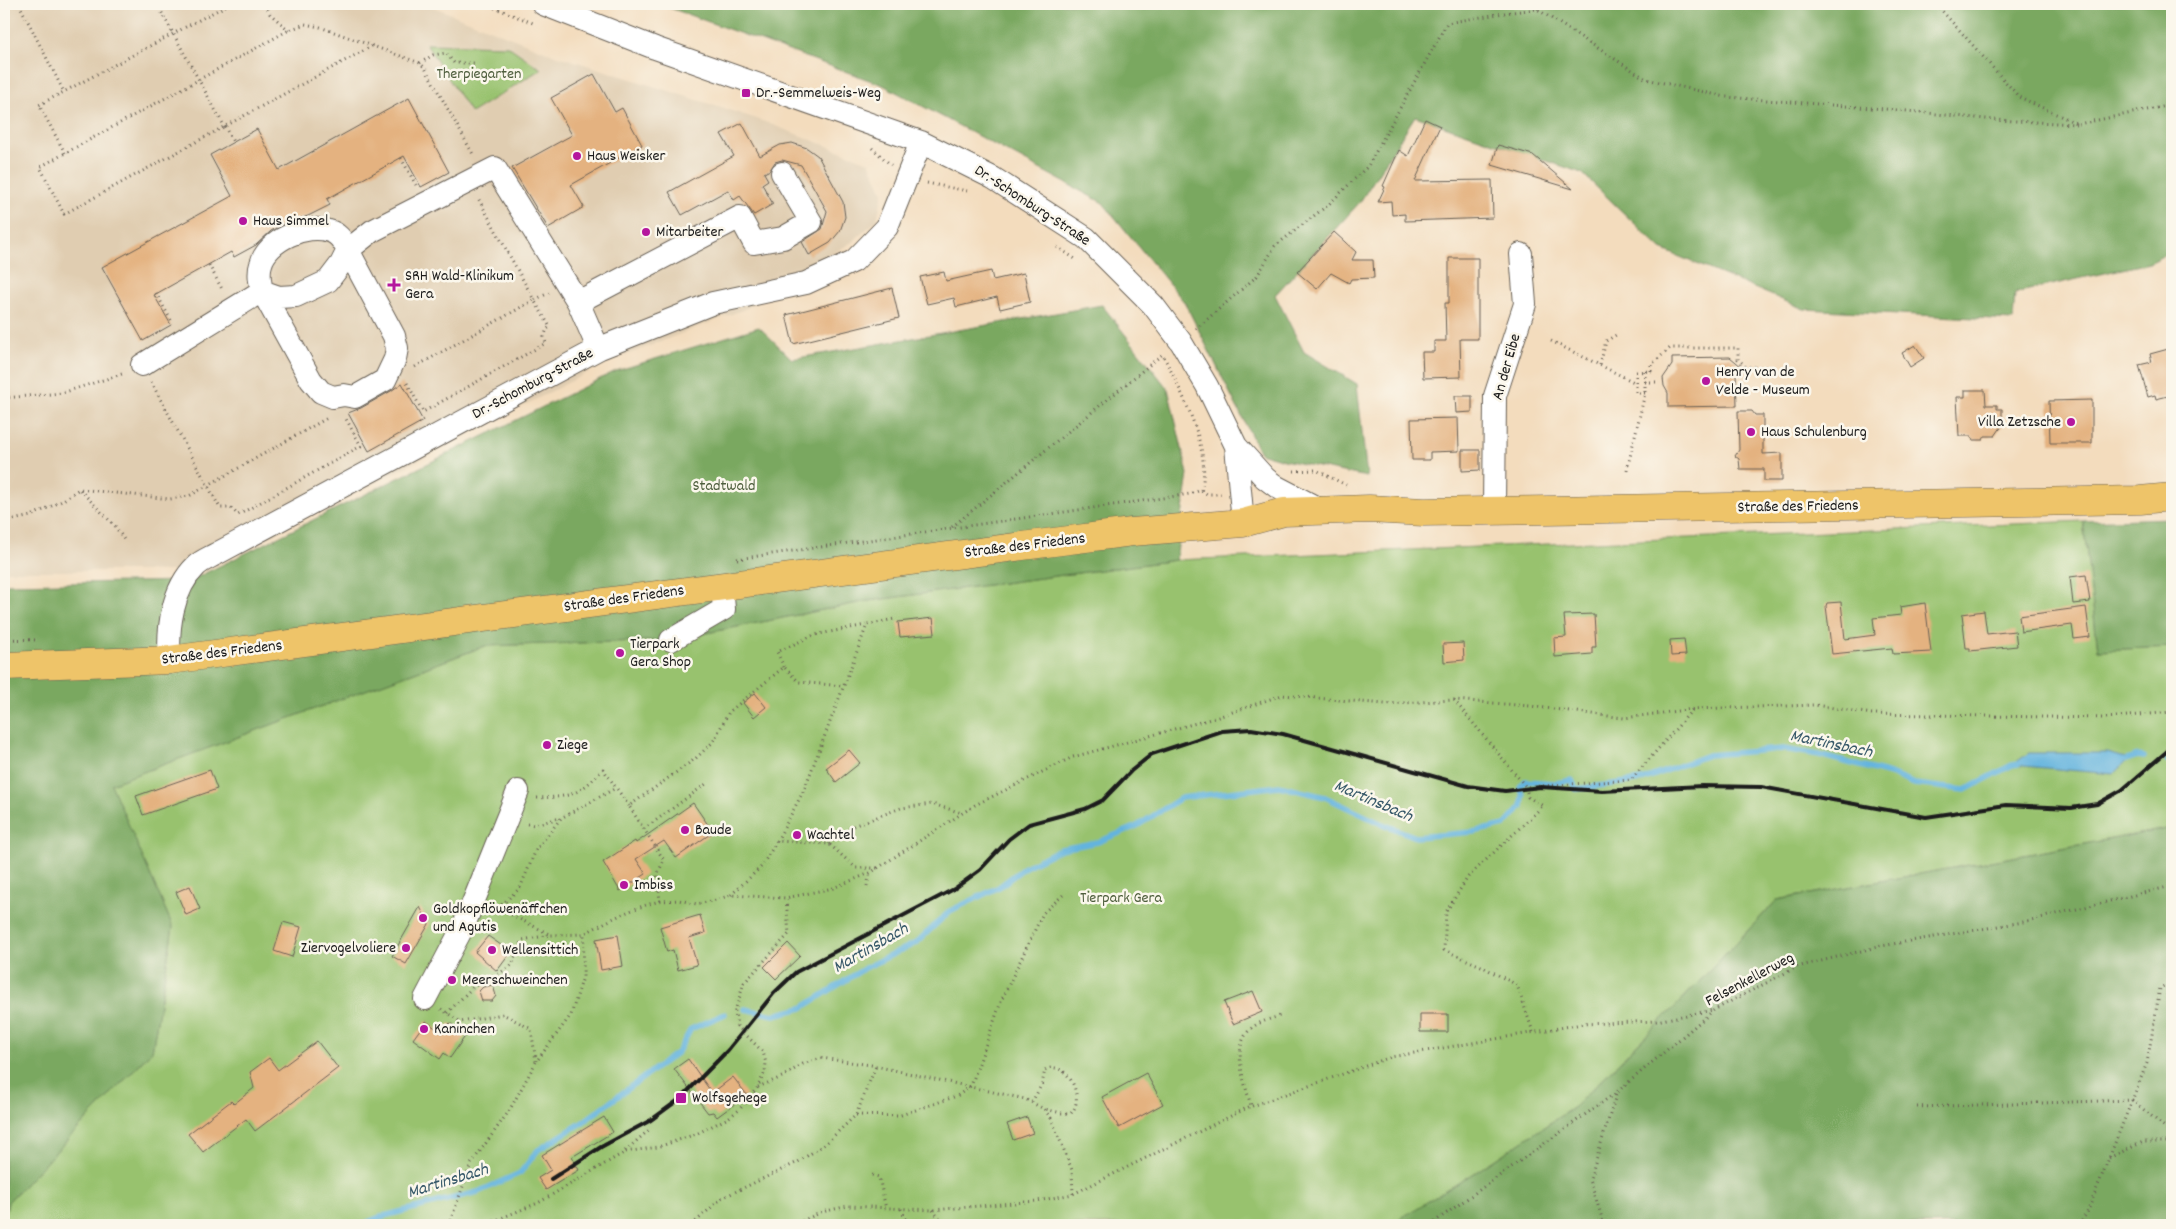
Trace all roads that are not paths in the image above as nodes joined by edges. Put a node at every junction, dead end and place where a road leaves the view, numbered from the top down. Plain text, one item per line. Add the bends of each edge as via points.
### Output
1 (543, 4) edge
2 (921, 142) junction
3 (782, 174) dead end
4 (348, 250) junction
5 (1520, 254) dead end
6 (262, 291) junction
7 (578, 302) junction
8 (600, 348) junction
9 (142, 365) road end
10 (1236, 446) junction
11 (2172, 497) edge
12 (1321, 510) junction
13 (1494, 510) junction
14 (1424, 512) junction
15 (1243, 523) junction
16 (722, 586) junction
17 (671, 640) dead end
18 (170, 660) junction
19 (4, 666) edge
20 (518, 791) road end
21 (425, 999) road end

1 - 2 street, Dr.-Schomburg-Straße via 655,48
2 - 8 street, Dr.-Schomburg-Straße via 887,227 854,261 806,283 713,303
2 - 10 street, Dr.-Schomburg-Straße via 992,178 1086,238 1153,305 1181,342
3 - 7 street via 811,222 784,238 754,243 740,217
4 - 6 street via 328,281 296,296 279,297
4 - 6 street via 341,238 318,228 285,237 266,252 260,264
4 - 6 street via 394,336 397,348 393,377 348,403 344,395 333,398 321,392 311,380
4 - 7 street via 372,231 495,168
5 - 13 street, An der Eibe via 1526,304 1495,396
6 - 9 street
7 - 8 street
8 - 18 street, Dr.-Schomburg-Straße via 196,566 178,591 168,636
10 - 12 street via 1265,478
10 - 15 street, Dr.-Schomburg-Straße
11 - 13 main road, Straße des Friedens via 2048,503
12 - 14 main road, Straße des Friedens
12 - 15 main road, Straße des Friedens via 1284,512
13 - 14 main road, Straße des Friedens
14 - 15 main road, Straße des Friedens via 1368,525 1286,528
15 - 16 main road, Straße des Friedens via 1132,532
16 - 17 street via 724,609
16 - 18 main road, Straße des Friedens
18 - 19 main road, Straße des Friedens
20 - 21 street via 464,925

